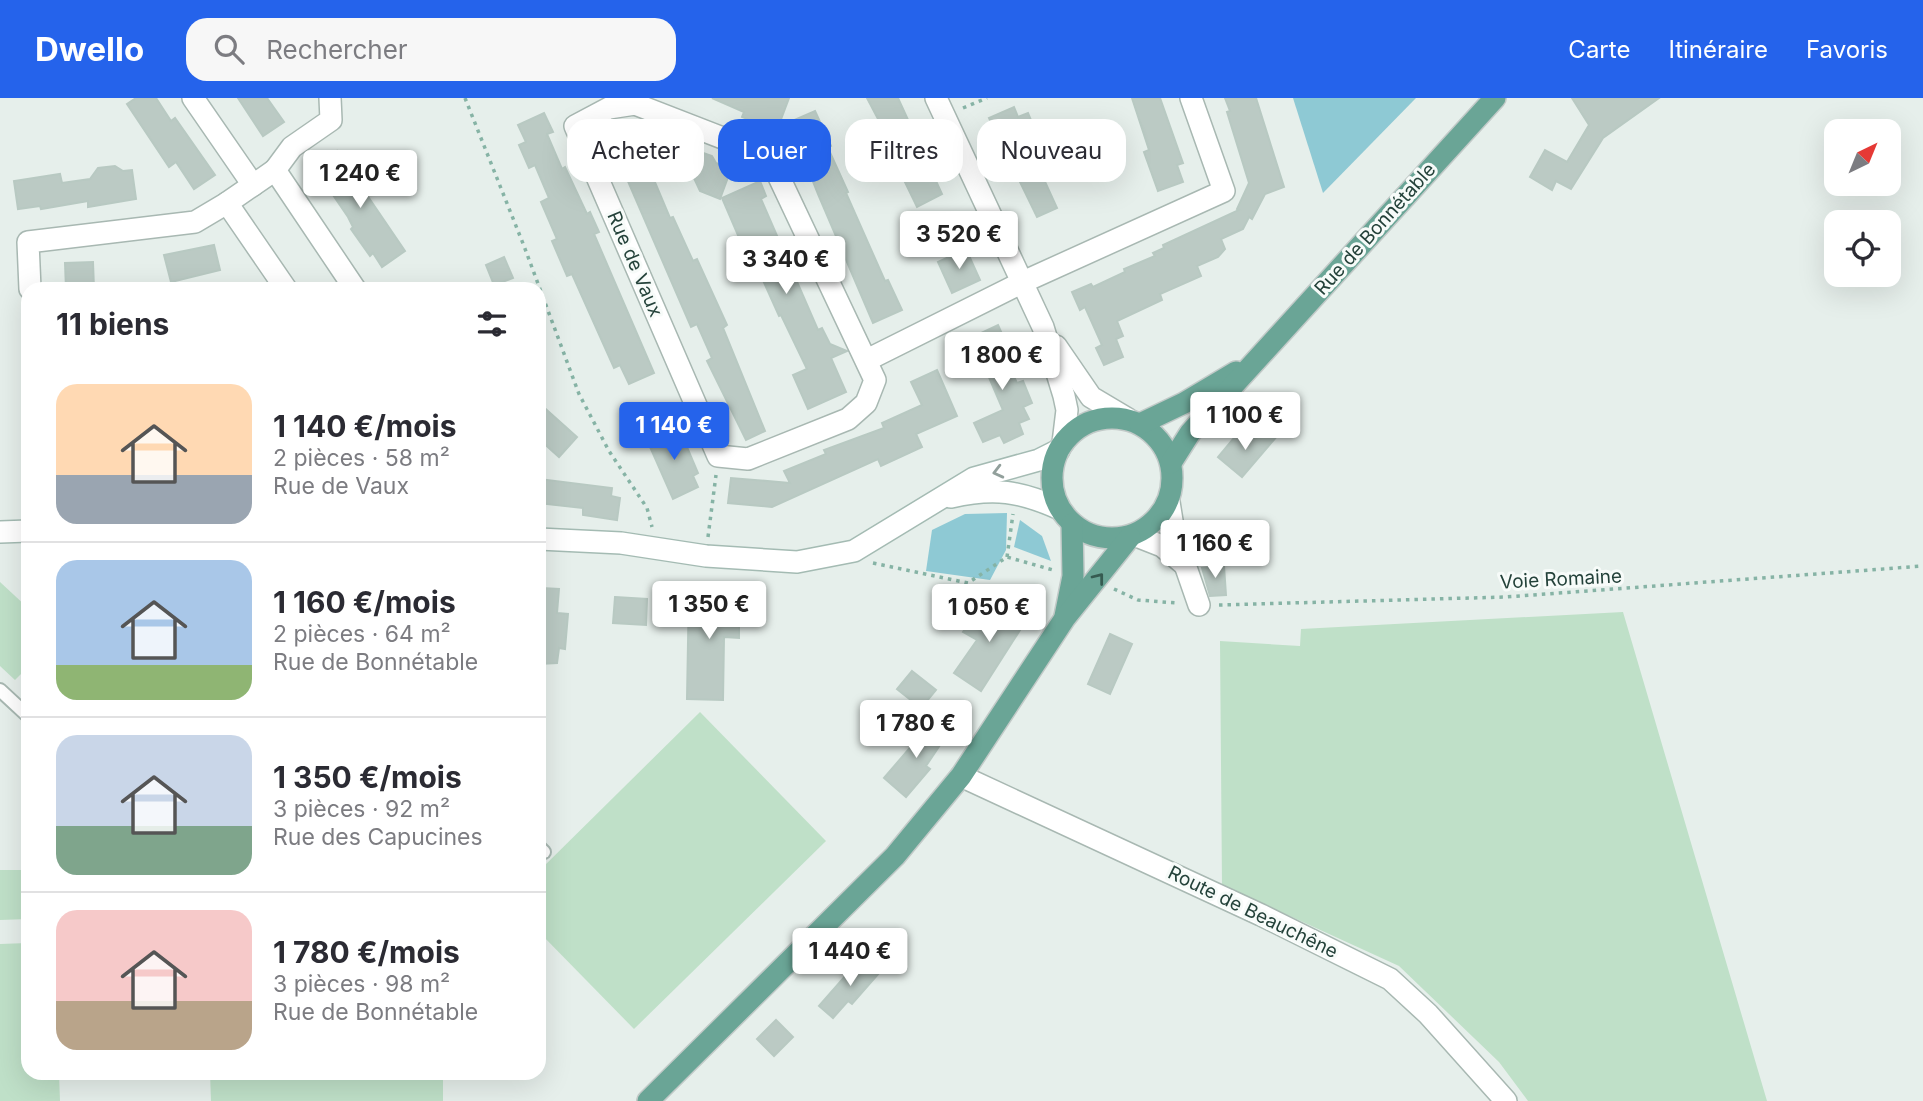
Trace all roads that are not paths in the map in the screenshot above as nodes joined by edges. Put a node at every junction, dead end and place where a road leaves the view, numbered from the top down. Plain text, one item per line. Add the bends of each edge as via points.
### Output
1 (193, 98) edge
2 (330, 98) edge
3 (936, 98) edge
4 (1191, 98) edge
5 (1495, 98) edge
6 (275, 170) junction
7 (253, 185) junction
8 (228, 203) junction
9 (30, 282) edge
10 (281, 282) edge
11 (350, 282) edge
12 (1023, 282) junction
13 (1043, 327) junction
14 (867, 360) junction
15 (1255, 360) junction
16 (1134, 422) junction
17 (1061, 446) junction
18 (1171, 463) junction
19 (939, 499) junction
20 (1169, 502) junction
21 (1066, 516) junction
22 (21, 531) edge
23 (0, 532) edge
24 (1132, 536) junction
25 (546, 540) edge
26 (1186, 566) junction
27 (1199, 605) road end
28 (1065, 618) junction
29 (0, 690) edge
30 (21, 710) edge
31 (961, 776) junction
32 (648, 1101) edge
33 (1506, 1101) edge

1 - 7 street
2 - 6 street via 331,120 292,147
3 - 12 street
4 - 12 street via 1224,191
5 - 15 main road, Rue de Bonnétable
6 - 7 street
6 - 11 street
7 - 8 street
8 - 9 street via 195,222 28,242
8 - 10 street
12 - 13 street
12 - 14 street
13 - 16 street via 1091,397
13 - 17 street via 1064,396
14 - 14 street, Rue de Vaux via 769,156 635,104 609,108 575,126 718,456 748,459 848,419 866,403 875,380
15 - 16 main road, Rue de Bonnétable via 1184,403
15 - 18 main road, Rue de Bonnétable via 1190,433
16 - 17 main road via 1093,421 1077,429
16 - 18 main road via 1154,434
17 -> 19 street via 1039,460 974,478
17 - 21 main road via 1052,471 1053,491
18 - 20 main road
19 - 21 street via 1017,492
19 - 25 street via 854,551 797,562
20 - 24 main road via 1146,530
20 - 26 street
21 - 24 main road via 1085,533 1100,538
21 - 28 main road via 1073,576
22 - 23 street
24 - 26 street via 1162,546
28 -> 24 main road
26 - 27 street
28 - 31 main road
29 - 30 lane
31 - 32 main road via 895,856
31 - 33 street, Route de Beauchêne via 1390,979 1429,1014

